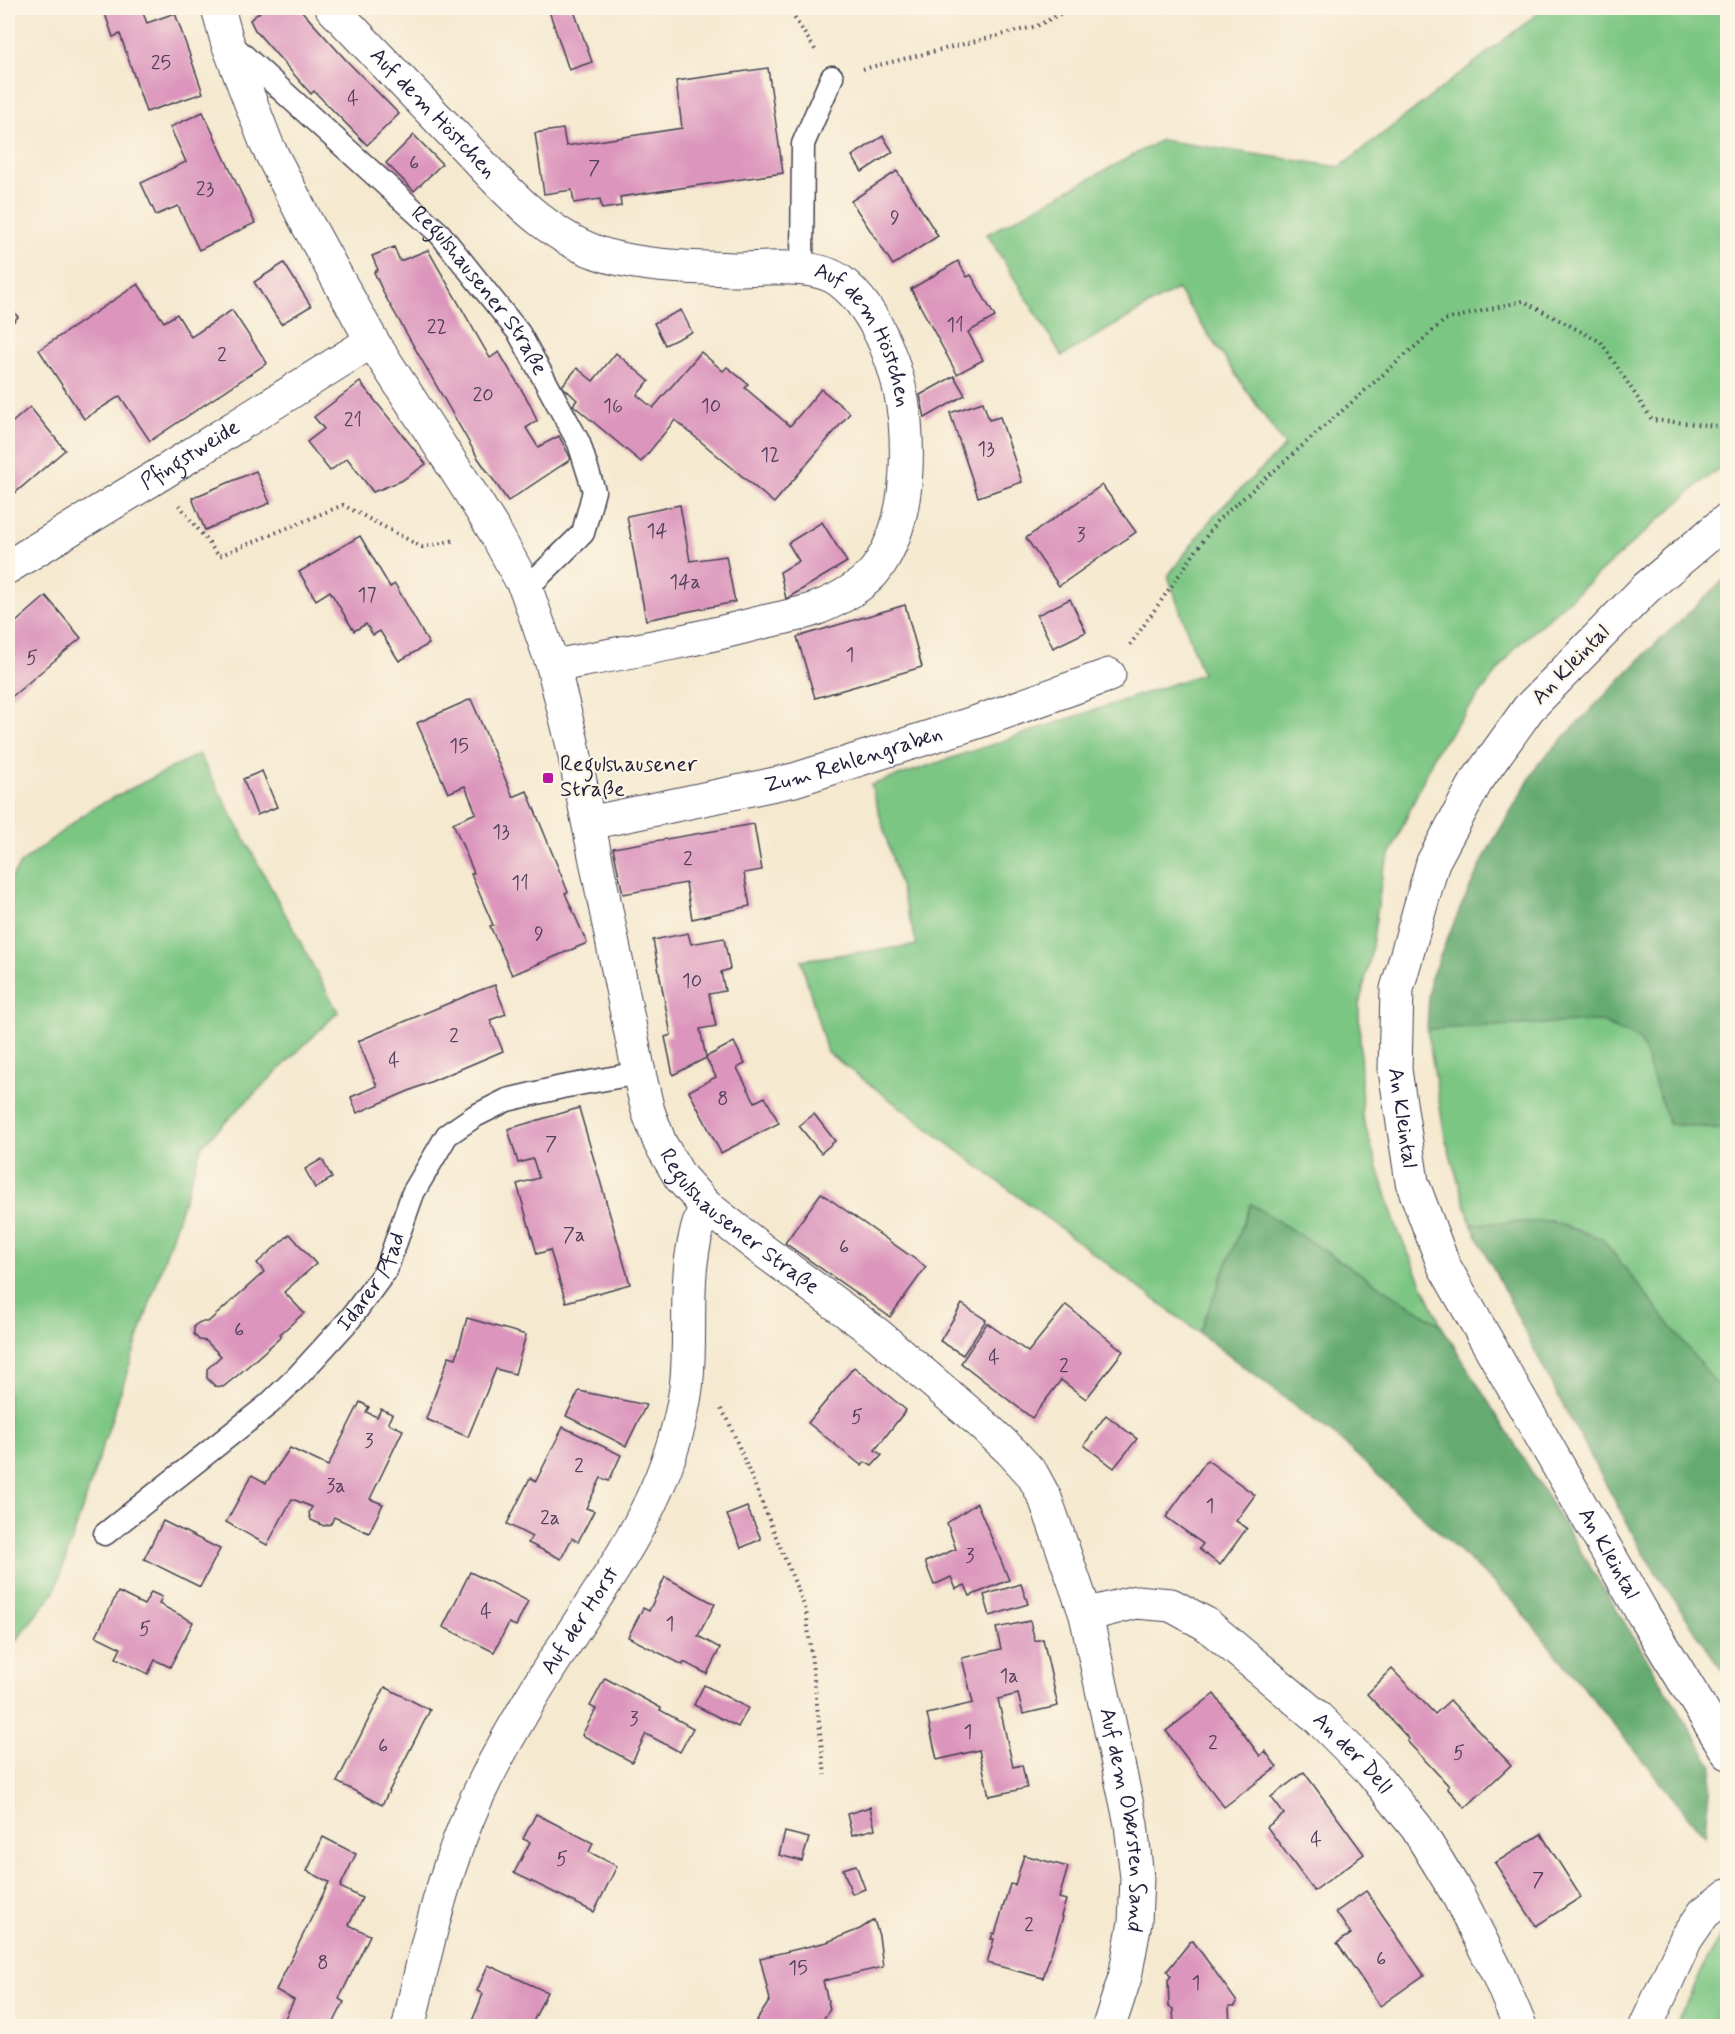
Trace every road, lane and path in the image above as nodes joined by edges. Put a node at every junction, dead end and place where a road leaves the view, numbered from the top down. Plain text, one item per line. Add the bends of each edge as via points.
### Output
1 (218, 8) edge
2 (332, 8) edge
3 (788, 8) edge
4 (1071, 8) edge
5 (227, 40) junction
6 (832, 77) junction
7 (802, 268) junction
8 (372, 341) junction
9 (1728, 427) edge
10 (159, 475) junction
11 (1728, 519) edge
12 (495, 532) junction
13 (8, 567) edge
14 (526, 589) junction
15 (553, 666) junction
16 (1108, 675) joint
17 (590, 823) junction
18 (639, 1073) junction
19 (705, 1204) junction
20 (686, 1387) junction
21 (105, 1534) dead end
22 (1086, 1615) junction
23 (1728, 1753) edge
24 (825, 1775) dead end
25 (1728, 1895) edge
26 (409, 2026) edge
27 (1109, 2026) edge
28 (1520, 2026) edge
29 (1646, 2026) edge

1 - 5 street, Regulshausener Straße
2 - 7 street, Auf dem Höstchen via 505,188 548,227 579,246 619,259 682,266
3 - 6 path
4 - 6 path via 1038,26
5 - 8 street, Regulshausener Straße via 267,145
5 - 14 lane, Regulshausener Straße via 440,234 519,333 579,443 594,491 583,533
6 - 7 lane via 803,144
7 - 15 street, Auf dem Höstchen via 836,278 858,297 893,364 908,452 903,501 892,541 876,570 850,592 819,608 708,636
8 - 10 street, Pfingstweide
8 - 12 street, Regulshausener Straße
9 - 16 path via 1652,420 1601,342 1522,301 1444,320 1217,521
10 - 12 path via 219,556 343,505 422,547
10 - 13 street, Pfingstweide
11 - 23 street, An Kleintal via 1646,588 1528,710 1476,782 1433,862 1397,988 1395,1070 1412,1182 1444,1266
12 - 14 street, Regulshausener Straße
14 - 15 street, Regulshausener Straße
15 - 17 street, Regulshausener Straße
16 - 17 street, Zum Rehlengraben via 977,722 794,780
17 - 18 street, Regulshausener Straße
18 - 19 street, Regulshausener Straße via 660,1143 680,1177
18 - 21 lane, Idarer Pfad via 507,1100 447,1135 412,1193 386,1270 350,1319 269,1404
19 - 20 street, Auf der Horst via 694,1240
19 - 22 street, Regulshausener Straße via 877,1334 1011,1451 1032,1474 1046,1498
20 - 24 path via 714,1399 728,1420 806,1610
20 - 26 street, Auf der Horst via 674,1442 639,1528 532,1697 468,1816 428,1939
22 - 27 street, Auf dem Obersten Sand via 1131,1824 1137,1878 1135,1922 1125,1977
22 - 28 street, An der Dell via 1136,1602 1171,1605 1206,1623 1316,1716 1371,1771 1417,1828 1458,1895
25 - 29 street via 1704,1913 1686,1939

